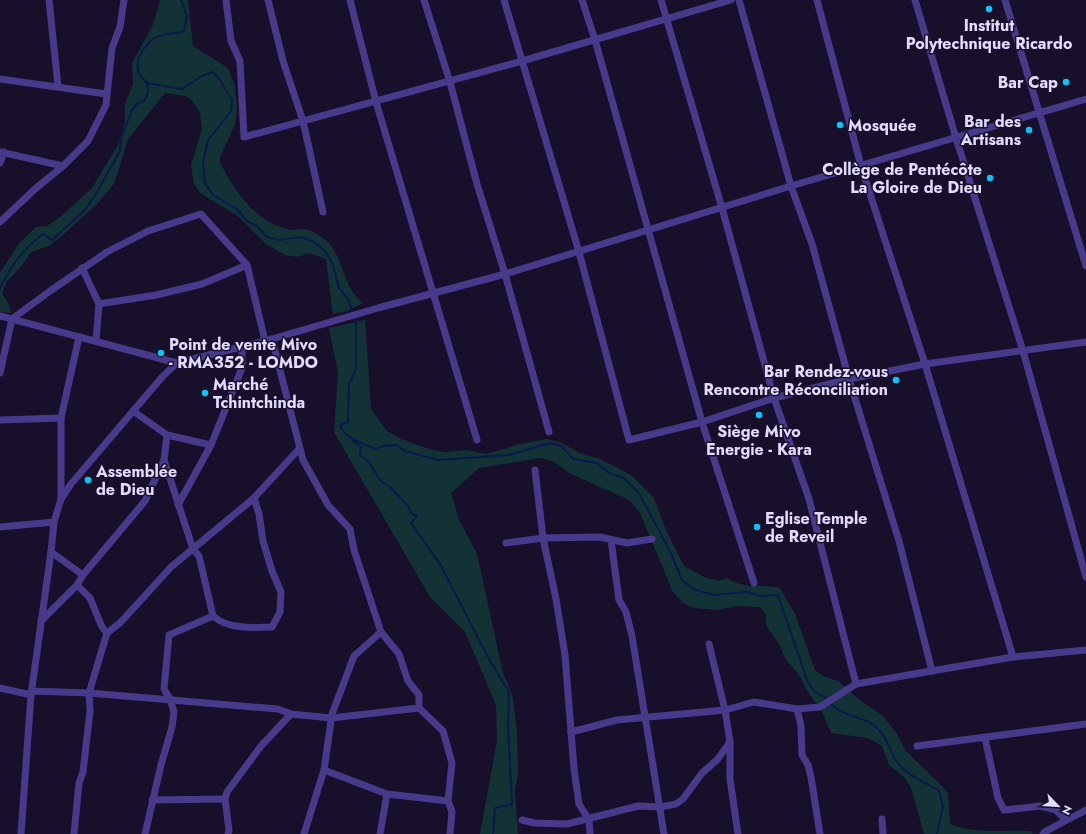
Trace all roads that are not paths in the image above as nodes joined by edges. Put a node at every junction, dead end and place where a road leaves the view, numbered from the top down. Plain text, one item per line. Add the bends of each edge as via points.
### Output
1 (49, 0) edge
2 (124, 0) edge
3 (226, 0) edge
4 (268, 0) edge
5 (350, 0) edge
6 (424, 0) edge
7 (504, 0) edge
8 (582, 0) edge
9 (661, 0) edge
10 (731, 0) edge
11 (738, 0) edge
12 (817, 0) edge
13 (915, 0) edge
14 (1005, 0) edge
15 (667, 19) junction
16 (595, 40) junction
17 (522, 61) junction
18 (0, 79) edge
19 (450, 82) junction
20 (58, 86) junction
21 (106, 94) junction
22 (1086, 100) edge
23 (376, 102) junction
24 (1039, 114) junction
25 (303, 121) junction
26 (956, 138) junction
27 (2, 152) edge
28 (0, 163) edge
29 (63, 166) junction
30 (861, 166) junction
31 (791, 186) junction
32 (722, 208) junction
33 (323, 212) dead end
34 (0, 222) edge
35 (649, 230) junction
36 (579, 252) junction
37 (248, 265) junction
38 (1086, 266) edge
39 (82, 268) junction
40 (506, 274) junction
41 (432, 292) junction
42 (99, 304) junction
43 (0, 316) edge
44 (12, 319) junction
45 (79, 337) junction
46 (268, 340) junction
47 (96, 341) junction
48 (1086, 342) edge
49 (242, 347) junction
50 (1023, 351) junction
51 (177, 363) junction
52 (925, 364) junction
53 (0, 373) edge
54 (849, 379) junction
55 (774, 398) junction
56 (133, 411) junction
57 (61, 418) junction
58 (0, 420) edge
59 (702, 422) junction
60 (549, 432) dead end
61 (167, 435) junction
62 (476, 440) dead end
63 (211, 445) junction
64 (299, 449) junction
65 (164, 460) junction
66 (535, 470) dead end
67 (254, 498) junction
68 (61, 499) junction
69 (178, 506) junction
70 (54, 522) junction
71 (0, 527) edge
72 (542, 538) junction
73 (652, 539) dead end
74 (611, 540) junction
75 (506, 543) dead end
76 (193, 549) junction
77 (51, 552) junction
78 (83, 575) junction
79 (1086, 577) edge
80 (754, 583) dead end
81 (77, 585) junction
82 (213, 616) junction
83 (41, 621) junction
84 (381, 632) junction
85 (107, 634) junction
86 (709, 644) dead end
87 (1086, 650) edge
88 (1013, 657) junction
89 (932, 671) junction
90 (856, 684) junction
91 (0, 688) edge
92 (31, 693) junction
93 (89, 693) junction
94 (170, 699) junction
95 (419, 708) junction
96 (797, 709) junction
97 (725, 710) junction
98 (291, 714) junction
99 (331, 718) junction
100 (646, 718) junction
101 (1086, 724) edge
102 (571, 732) junction
103 (985, 738) junction
104 (730, 742) junction
105 (917, 746) dead end
106 (324, 770) junction
107 (387, 794) junction
108 (226, 799) junction
109 (152, 800) junction
110 (448, 801) junction
111 (660, 807) junction
112 (1086, 810) edge
113 (522, 820) dead end
114 (589, 820) junction
115 (882, 820) dead end
116 (1065, 820) junction
117 (21, 834) edge
118 (74, 834) edge
119 (144, 834) edge
120 (228, 834) edge
121 (304, 834) edge
122 (380, 834) edge
123 (450, 834) edge
124 (590, 834) edge
125 (664, 834) edge
126 (738, 834) edge
127 (820, 834) edge
128 (883, 834) edge
129 (1043, 834) edge

1 - 20 street
2 - 21 street via 120,27 112,48
3 - 25 street via 231,41 240,61 244,137
4 - 25 street via 283,61
5 - 23 street
6 - 19 street
7 - 17 street
8 - 16 street
9 - 15 street
10 - 15 street
11 - 31 street
12 - 30 street
13 - 26 street
14 - 24 street
15 - 16 street
15 - 32 street
16 - 17 street
16 - 35 street
17 - 19 street
17 - 36 street
18 - 20 street
19 - 23 street
19 - 40 street via 477,184
20 - 21 street
21 - 29 street via 106,105 88,141
22 - 24 street
23 - 25 street
23 - 41 street
24 - 26 street
24 - 38 street
25 - 33 street
26 - 30 street
26 - 50 street
27 - 28 street
27 - 29 street
29 - 34 street
30 - 31 street
30 - 52 street
31 - 32 street
31 - 54 street via 812,244
32 - 35 street
32 - 55 street
35 - 36 street
35 - 59 street
36 - 40 street
36 - 59 street via 629,440
37 - 39 street via 201,214 148,231
37 - 42 street via 202,284 156,295
37 - 46 street
39 - 42 street
39 - 44 street
40 - 41 street
40 - 60 street
41 - 46 street
41 - 62 street
42 - 47 street
43 - 44 street
44 - 45 street
44 - 53 street
45 - 47 street
45 - 57 street
46 - 49 street
46 - 64 street
47 - 51 street
48 - 50 street
49 - 51 street
49 - 63 street via 242,368
50 - 52 street
50 - 79 street
51 - 56 street
52 - 54 street
52 - 88 street
54 - 55 street
54 - 89 street via 899,541
55 - 59 street
55 - 90 street via 809,499
56 - 61 street
56 - 68 street
57 - 58 street
57 - 68 street
59 - 80 street
61 - 63 street
61 - 65 street
63 - 69 street
64 - 67 street
64 - 84 street via 328,505 350,529 354,550
65 - 69 street
65 - 78 street via 145,501
66 - 72 street
67 - 76 street
67 - 82 street via 263,541 281,592 280,612 272,627 251,628 218,621
68 - 70 street
69 - 76 street
70 - 71 street
70 - 77 street
72 - 74 street via 600,537
72 - 75 street
72 - 102 street via 565,655
73 - 74 street via 627,543
74 - 100 street via 619,600 626,612 632,636
76 - 82 street via 199,556
76 - 85 street via 171,567
77 - 78 street
77 - 83 street
78 - 81 street
81 - 83 street
81 - 85 street via 90,598
82 - 94 street via 169,634 164,689
83 - 92 street
84 - 95 street via 399,654 408,681 419,695
84 - 99 street via 354,656
85 - 93 street
86 - 97 street
87 - 88 street
88 - 89 street
89 - 90 street
90 - 96 street via 820,707
91 - 92 street
92 - 93 street
92 - 117 street
93 - 94 street
93 - 118 street via 90,719 84,772 79,783
94 - 98 street via 278,710
94 - 109 street via 174,712 172,727
95 - 99 street
95 - 110 street via 443,731 452,763
96 - 97 street via 754,702
96 - 127 street via 801,726 802,755 811,777
97 - 100 street
97 - 104 street
98 - 99 street
98 - 108 street via 261,746 227,792
99 - 106 street
100 - 102 street via 617,720
100 - 111 street
101 - 103 street
102 - 114 street via 579,804
103 - 105 street
103 - 116 street via 998,798 1004,810 1040,806 1056,810
104 - 111 street via 683,799 676,804
104 - 126 street via 730,780
106 - 107 street
106 - 121 street
107 - 110 street
107 - 122 street
108 - 109 street
108 - 120 street
109 - 119 street
110 - 123 street via 452,812
111 - 114 street via 638,806
111 - 125 street
112 - 116 street
113 - 114 street via 567,824
114 - 124 street
115 - 128 street
116 - 129 street

